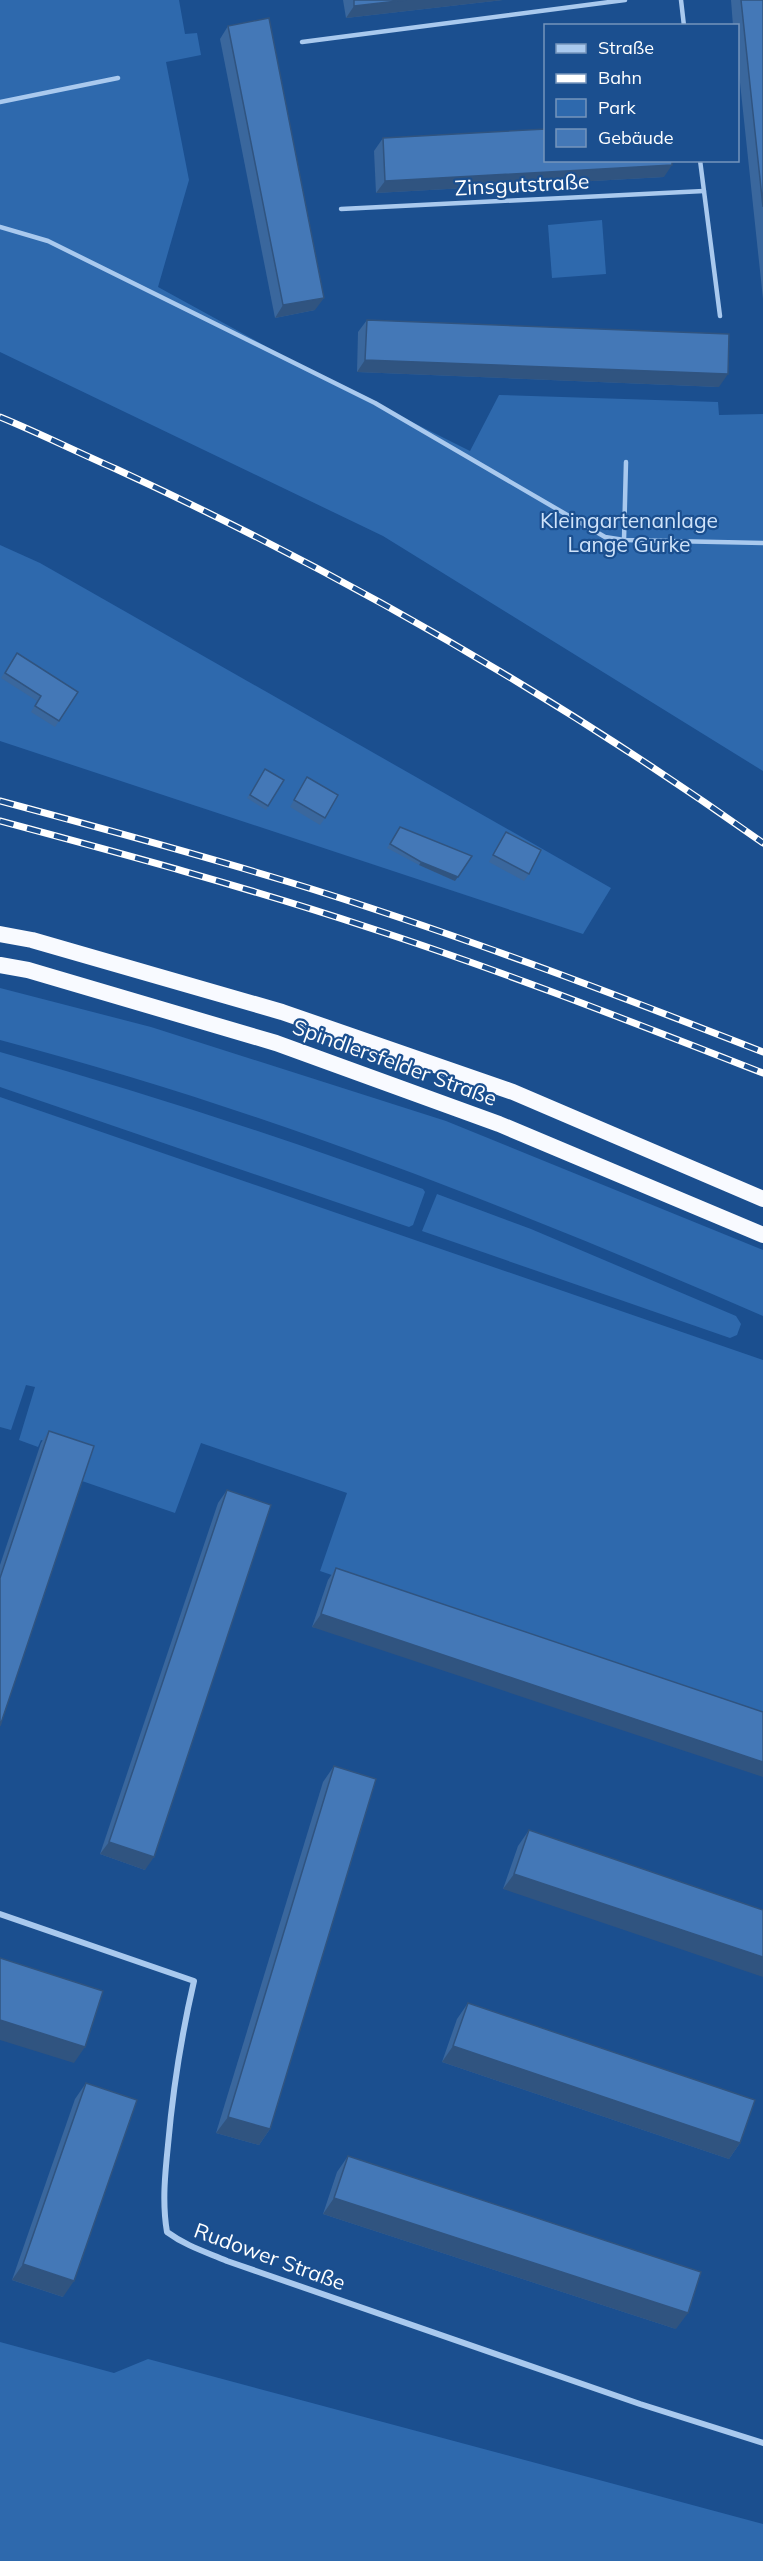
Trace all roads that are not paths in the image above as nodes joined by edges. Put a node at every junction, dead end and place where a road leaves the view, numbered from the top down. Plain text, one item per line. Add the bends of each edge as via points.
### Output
1 (625, 0) edge
2 (681, 0) edge
3 (684, 24) edge
4 (302, 42) dead end
5 (118, 78) dead end
6 (0, 102) edge
7 (700, 162) edge
8 (704, 191) junction
9 (341, 209) dead end
10 (0, 226) edge
11 (720, 316) dead end
12 (626, 462) dead end
13 (624, 540) junction
14 (763, 543) edge
15 (0, 934) edge
16 (0, 964) edge
17 (763, 1199) edge
18 (763, 1235) edge
19 (0, 1914) edge
20 (763, 2444) edge

1 - 4 lane
2 - 3 lane
5 - 6 lane
7 - 8 lane
8 - 9 lane, Zinsgutstraße
8 - 11 lane
10 - 13 lane via 48,240 375,402 605,537
12 - 13 lane
13 - 14 lane
15 - 17 highway, Spindlersfelder Straße via 32,940 315,1024 513,1092
16 - 18 highway, Spindlersfelder Straße via 276,1043 499,1124
19 - 20 street, Rudower Straße via 194,1981 179,2047 165,2187 167,2232 179,2241

